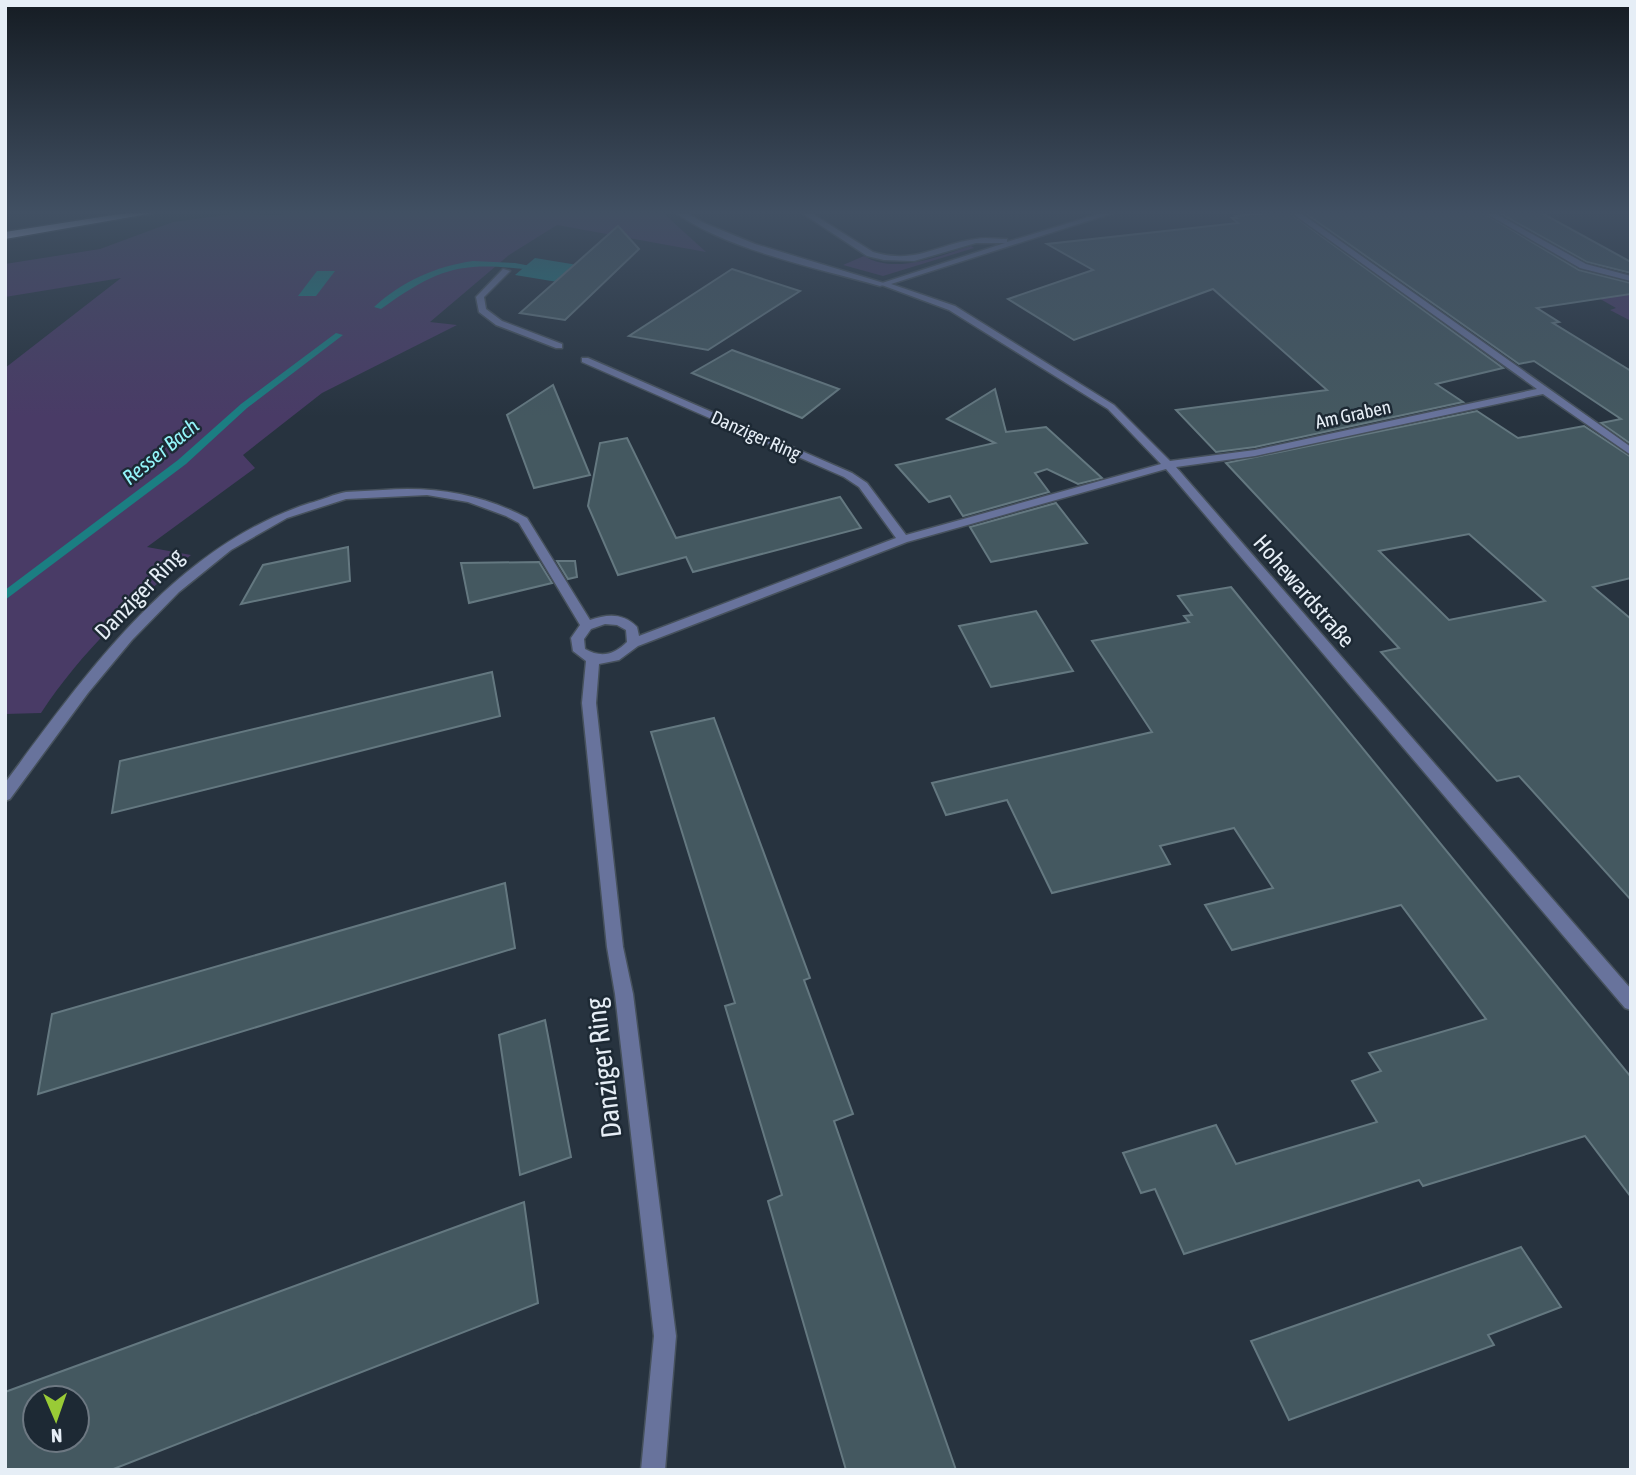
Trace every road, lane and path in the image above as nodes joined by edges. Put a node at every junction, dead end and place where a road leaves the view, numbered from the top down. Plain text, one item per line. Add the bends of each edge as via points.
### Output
1 (497, 280) edge
2 (869, 280) edge
3 (896, 280) edge
4 (1389, 280) edge
5 (883, 284) junction
6 (559, 346) dead end
7 (585, 360) dead end
8 (1543, 391) junction
9 (1631, 452) edge
10 (1168, 466) junction
11 (903, 539) junction
12 (587, 626) junction
13 (633, 643) junction
14 (593, 659) junction
15 (5, 795) edge
16 (1631, 1002) edge
17 (653, 1470) edge

1 - 6 street via 480,297 482,310 499,323
2 - 5 street, Hohewardstraße
3 - 5 street
4 - 8 street
5 - 10 street, Hohewardstraße via 952,308 1111,407
7 - 11 street, Danziger Ring via 848,475 863,485
8 - 9 street
8 - 10 street, Am Graben via 1268,450
10 - 11 street
10 - 16 street, Hohewardstraße
11 - 13 street
12 - 13 street via 604,620 622,621 634,630
12 - 14 street via 577,644 579,651
12 - 15 street, Danziger Ring via 523,521 510,512 457,495 395,490 311,505 248,533 164,597 50,732
13 - 14 street via 621,655
14 - 17 street, Danziger Ring via 589,703 665,1336

